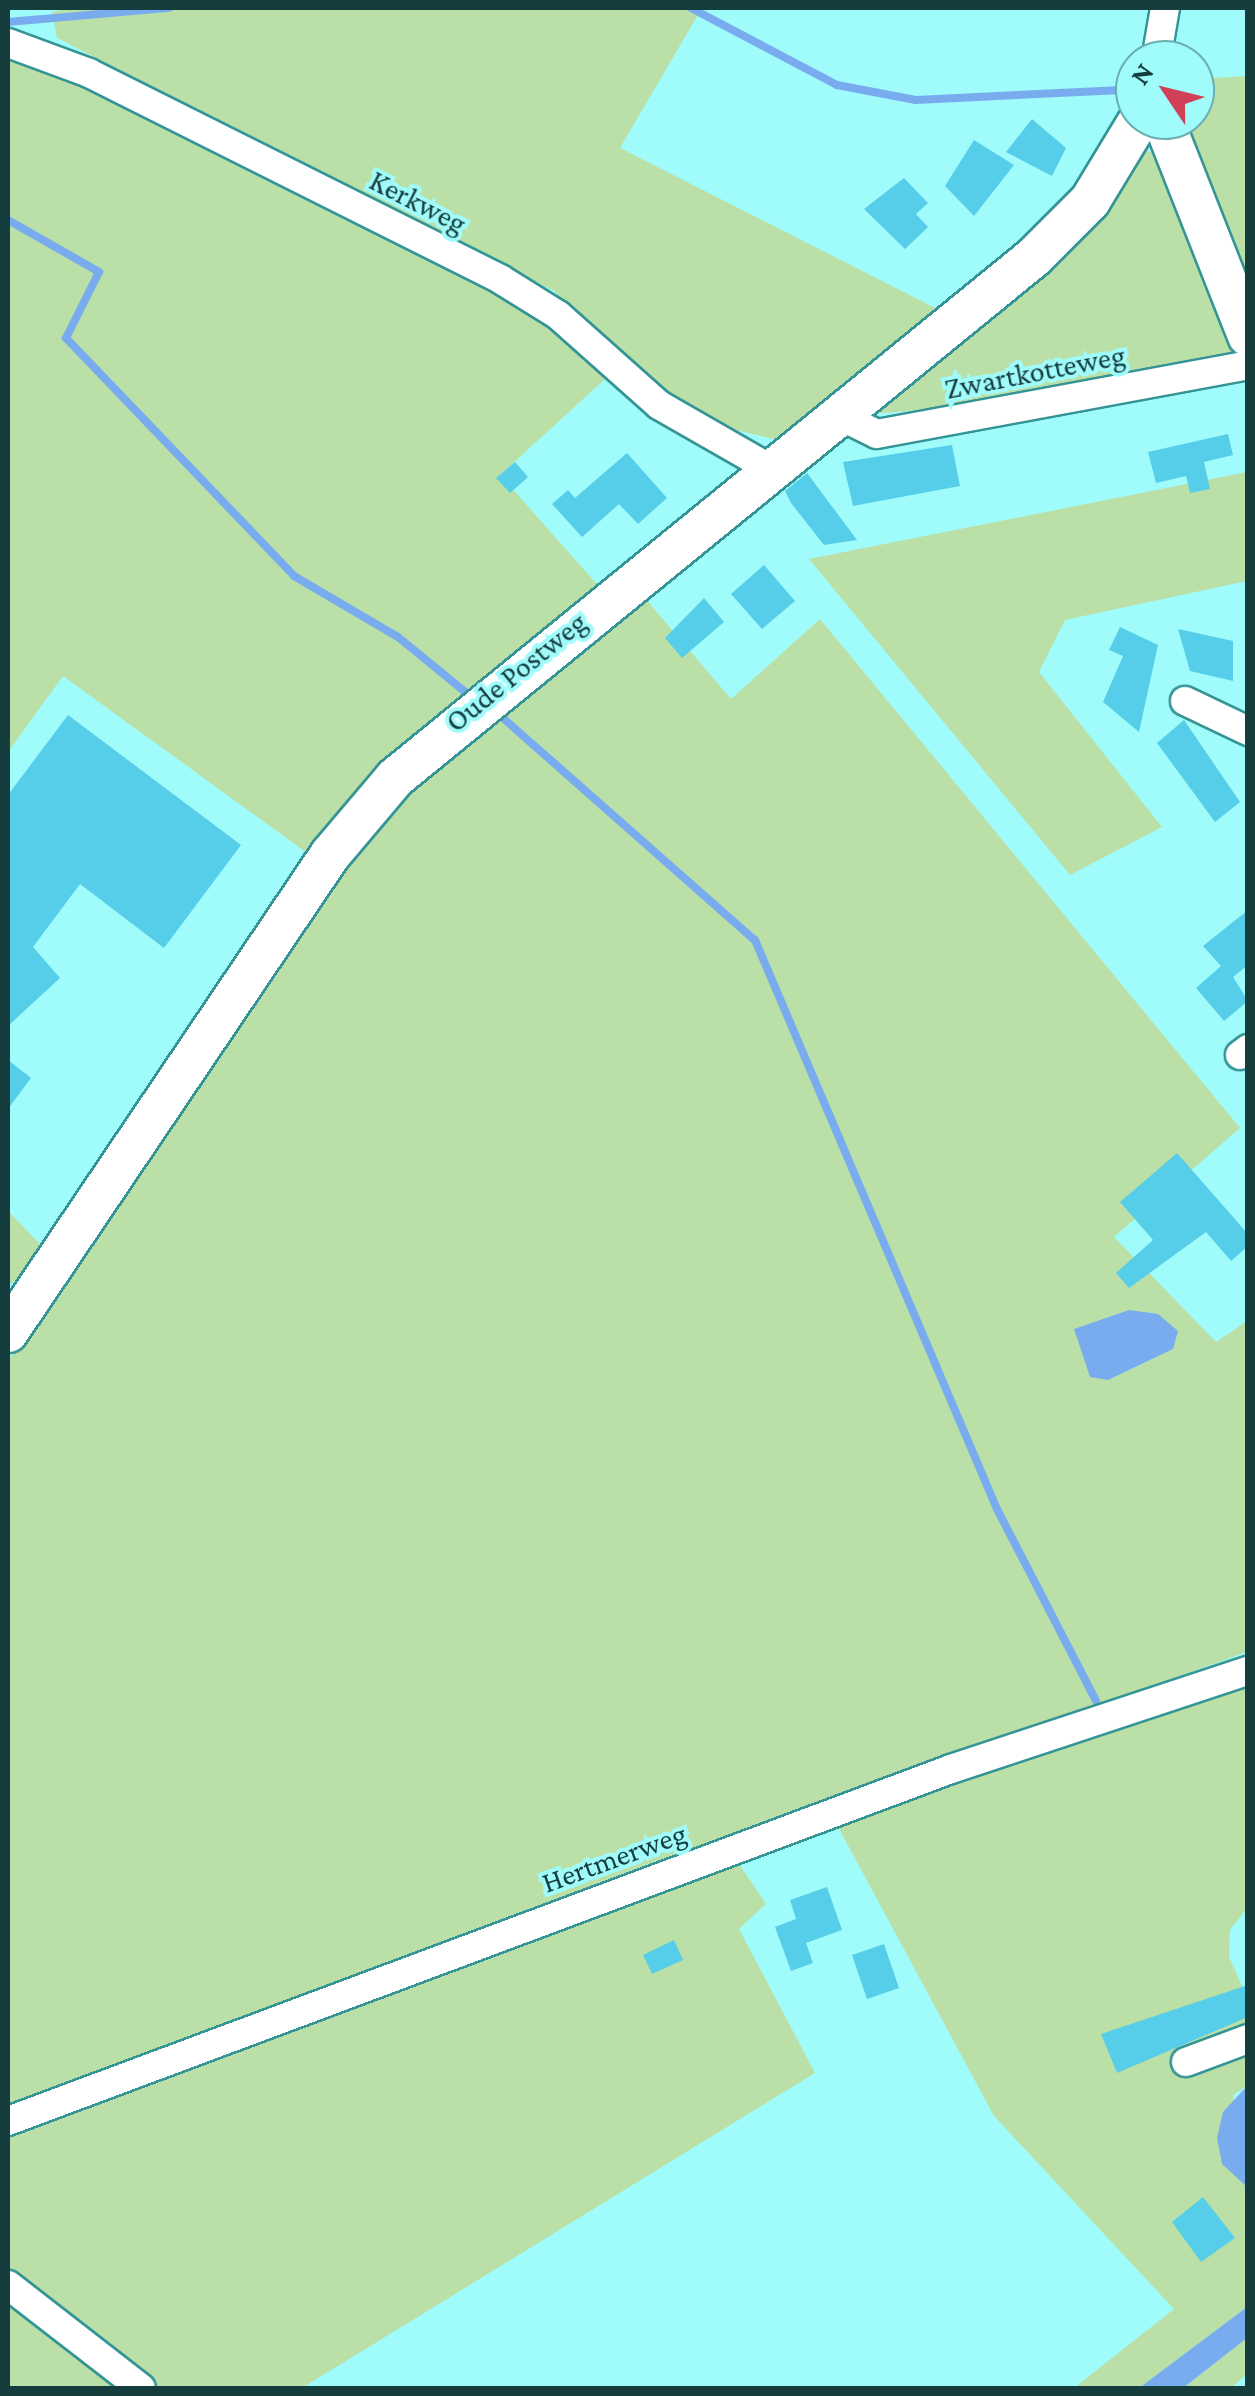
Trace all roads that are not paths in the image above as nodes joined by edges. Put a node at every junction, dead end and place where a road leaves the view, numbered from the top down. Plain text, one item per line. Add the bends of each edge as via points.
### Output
1 (1165, 8) edge
2 (1159, 40) edge
3 (8, 43) edge
4 (1126, 140) edge
5 (1171, 140) edge
6 (1248, 336) edge
7 (1248, 365) edge
8 (838, 416) junction
9 (769, 468) junction
10 (1185, 701) dead end
11 (1248, 731) edge
12 (8, 1332) edge
13 (1248, 1671) edge
14 (1248, 2039) edge
15 (1186, 2062) dead end
16 (8, 2120) edge
17 (8, 2285) edge
18 (141, 2388) edge

1 - 2 street
3 - 9 street, Kerkweg via 89,73 500,280 558,315 658,405
4 - 8 street, Oude Postweg via 1090,200 1034,257
5 - 6 street
7 - 8 street, Zwartkotteweg via 877,434
8 - 9 street, Oude Postweg
9 - 12 street, Oude Postweg via 395,778 330,855
10 - 11 street
13 - 16 street, Hertmerweg via 951,1769
14 - 15 street
17 - 18 street

